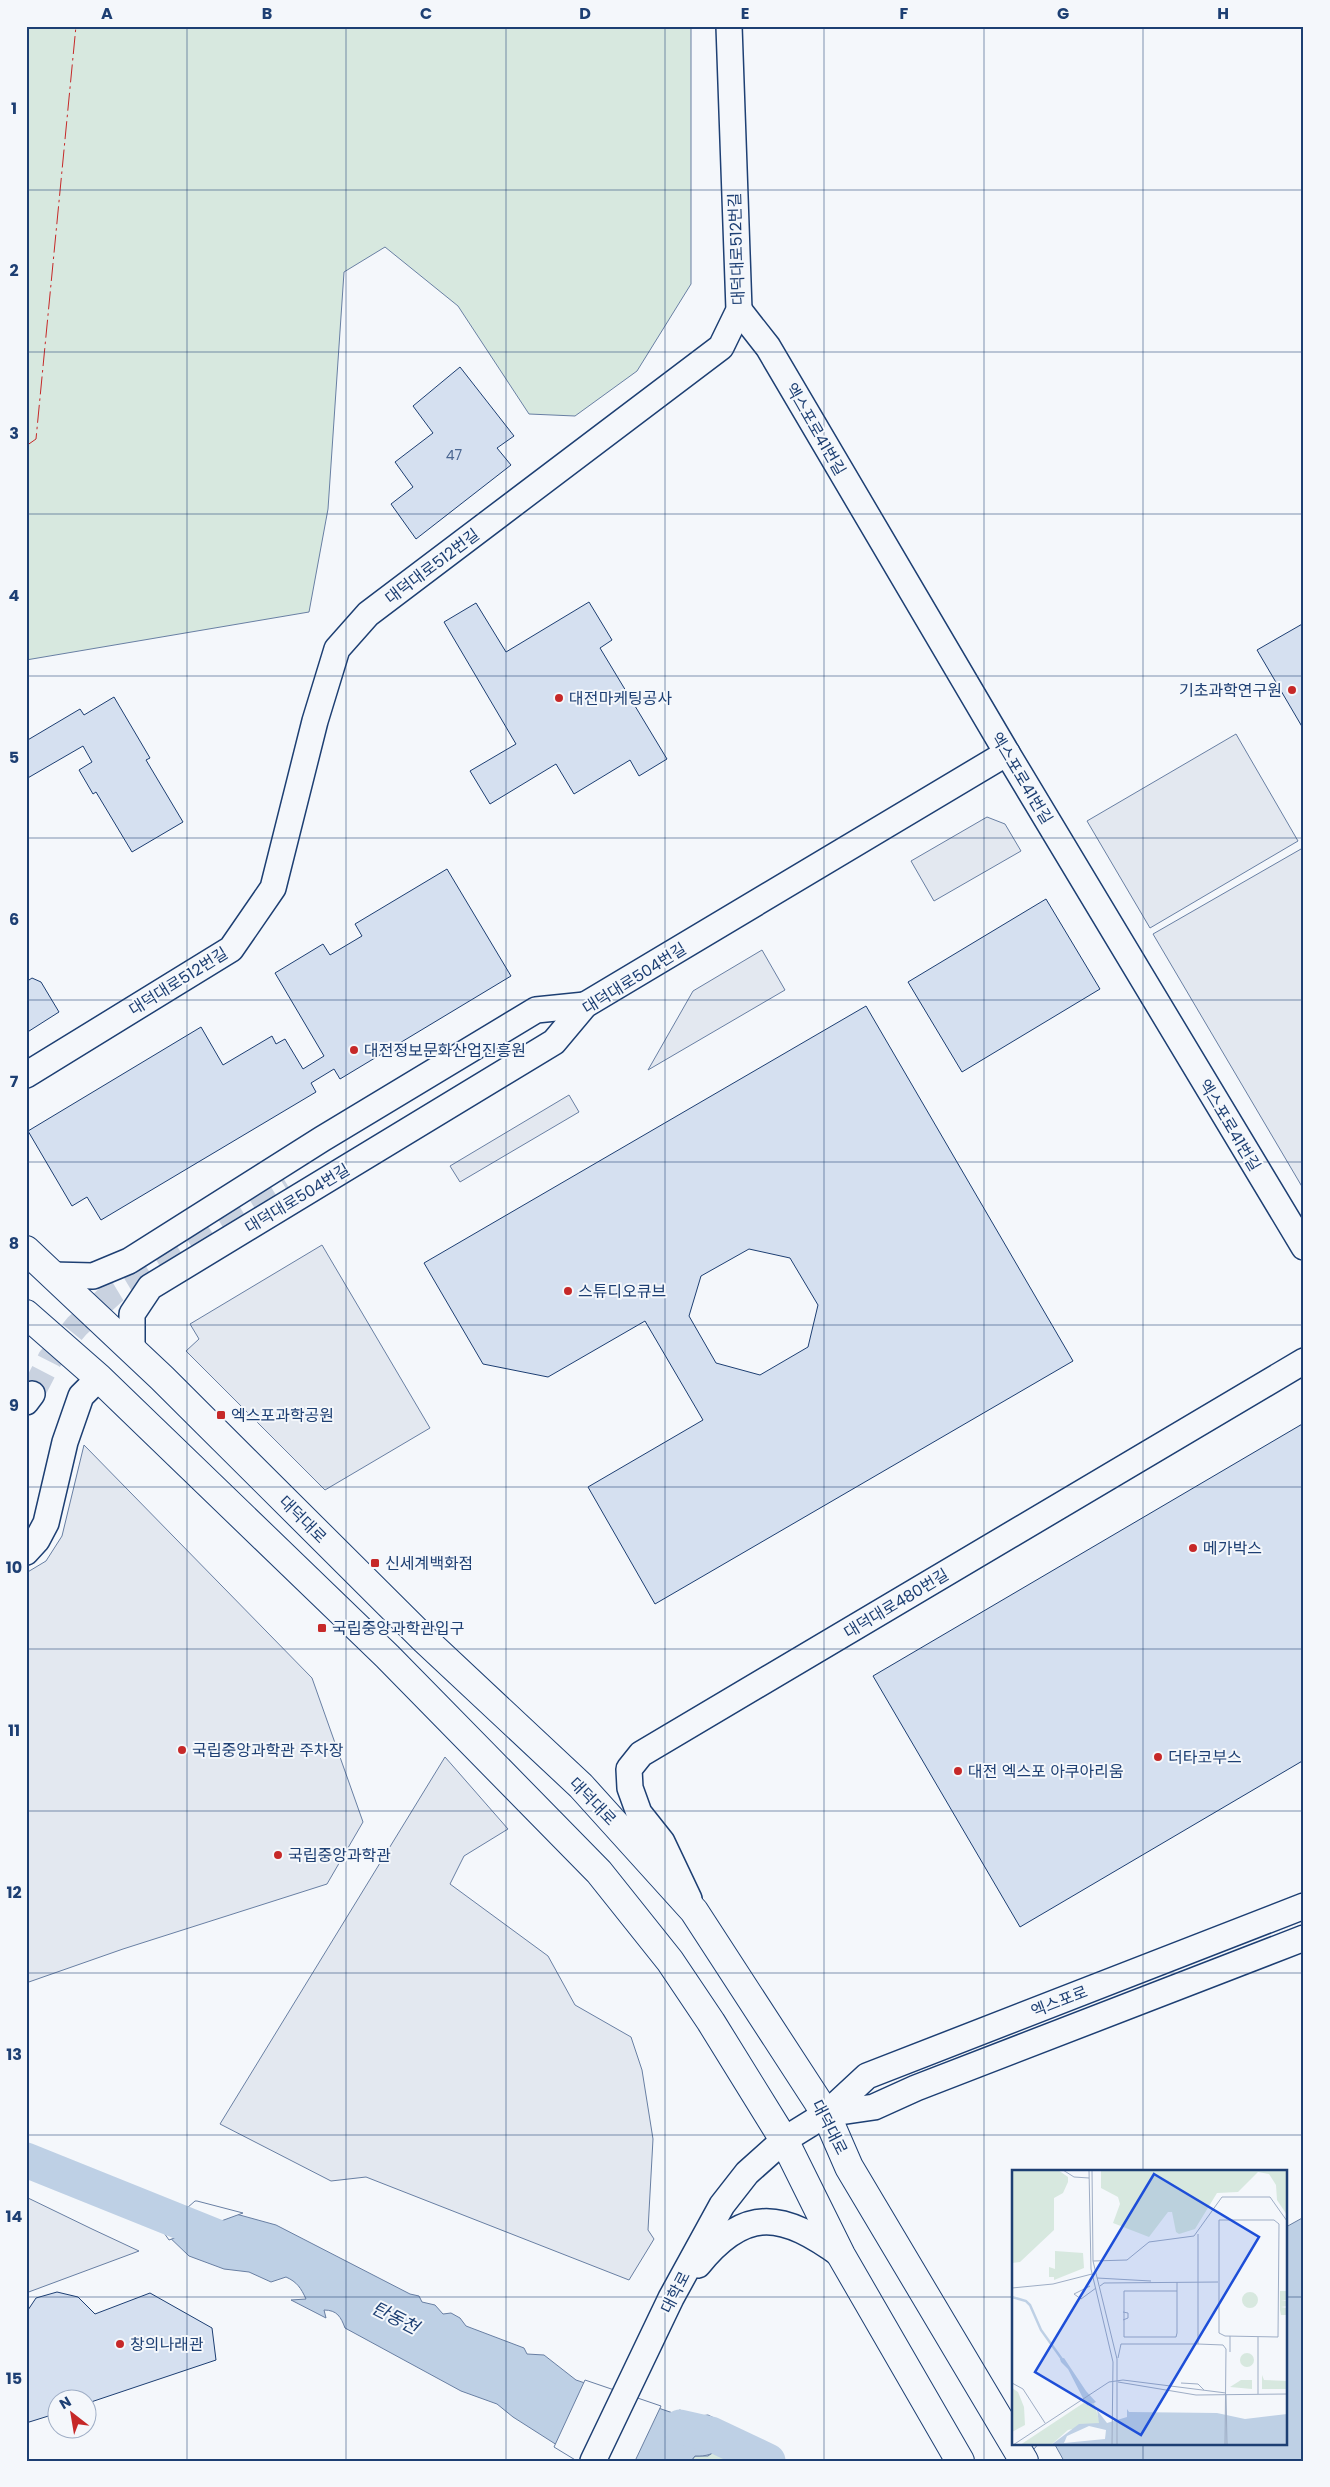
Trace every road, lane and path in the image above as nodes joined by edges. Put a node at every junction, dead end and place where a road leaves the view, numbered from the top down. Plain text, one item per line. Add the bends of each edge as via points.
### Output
1 (729, 26) edge
2 (740, 310) junction
3 (1007, 753) junction
4 (585, 1005) junction
5 (26, 1075) edge
6 (260, 1179) junction
7 (287, 1196) junction
8 (1304, 1247) edge
9 (26, 1250) edge
10 (52, 1275) junction
11 (26, 1314) edge
12 (132, 1349) junction
13 (1304, 1361) edge
14 (99, 1378) junction
15 (26, 1552) edge
16 (1304, 1906) edge
17 (694, 1911) junction
18 (1304, 1938) edge
19 (826, 2114) junction
20 (784, 2140) junction
21 (841, 2256) junction
22 (671, 2298) junction
23 (1012, 2441) edge
24 (1014, 2444) edge
25 (593, 2461) edge
26 (960, 2461) edge
27 (1024, 2461) edge

1 - 2 street, 대덕대로512번길
2 - 3 street, 엑스포로41번길 via 768,347
2 - 5 street, 대덕대로512번길 via 721,347 368,614 337,649 315,721 273,888 231,949
3 - 4 street, 대덕대로504번길
3 - 8 street, 엑스포로41번길
4 - 6 street via 536,1010
4 - 7 street, 대덕대로504번길
6 - 7 street via 253,1196 265,1208
6 - 10 street via 129,1261 93,1276
7 - 12 street, 대덕대로504번길 via 150,1287 132,1314
9 - 10 main road, 대덕대로
10 - 12 main road, 대덕대로
11 - 14 main road
12 - 17 main road, 대덕대로 via 425,1640 581,1786
13 - 17 street, 대덕대로480번길 via 640,1754 629,1769 630,1788 639,1813 662,1842
14 - 15 street via 80,1396 65,1442 46,1523
14 - 20 main road via 387,1656 599,1872 670,1961
16 - 19 street, 엑스포로 via 867,2076
17 - 19 main road, 대덕대로
18 - 19 street, 엑스포로 via 874,2107
19 - 20 street, 엑스포로
19 - 23 main road, 대덕대로 via 849,2166
20 - 21 main road
20 - 22 street, 대학로 via 747,2173 722,2205
21 - 22 street via 811,2234 786,2224 762,2221 736,2230 709,2251
21 - 26 main road
22 - 25 street, 대학로
24 - 27 main road, 대덕대로

